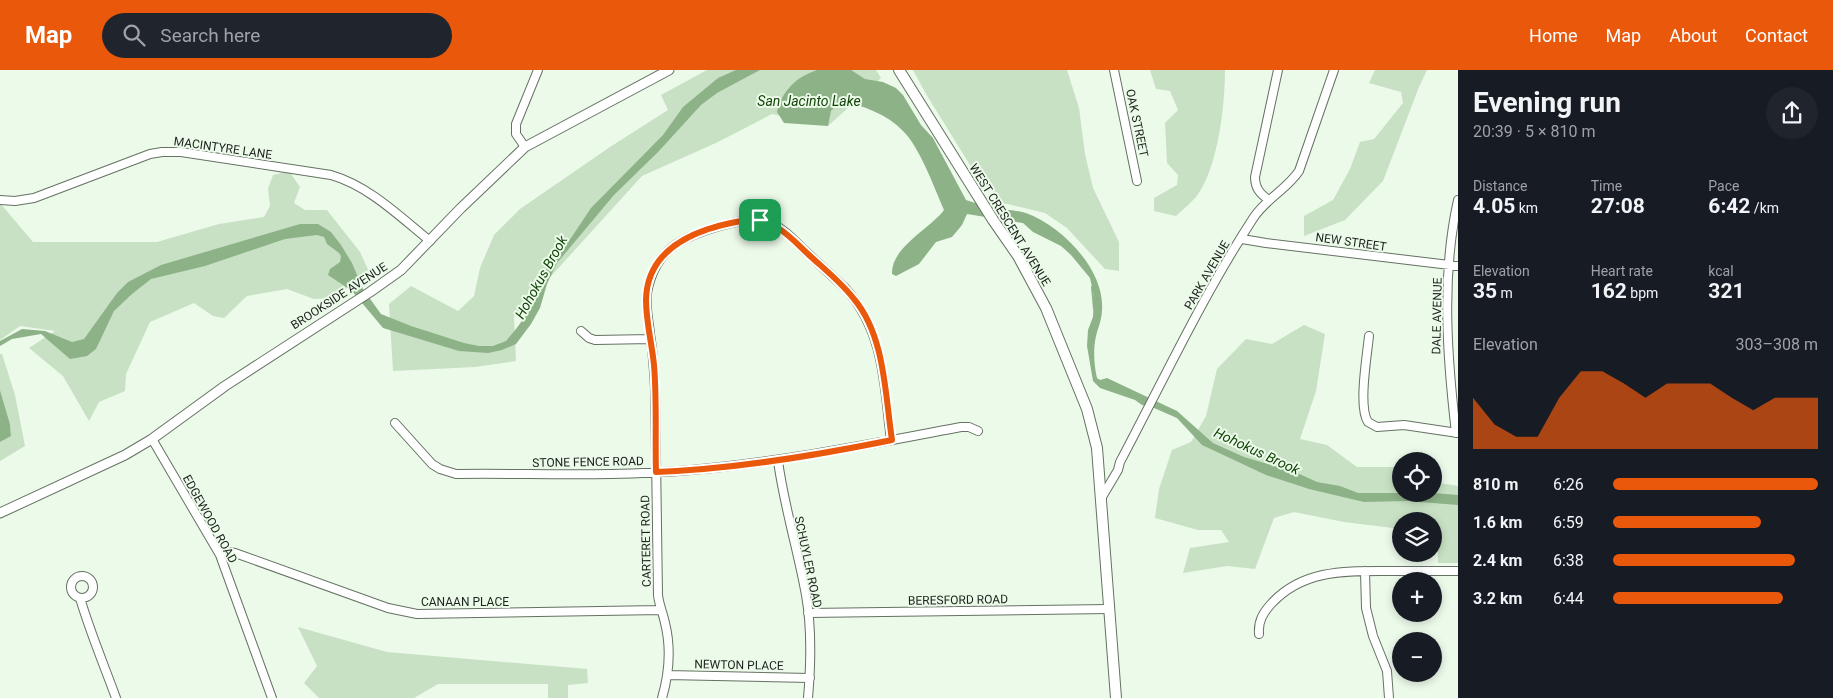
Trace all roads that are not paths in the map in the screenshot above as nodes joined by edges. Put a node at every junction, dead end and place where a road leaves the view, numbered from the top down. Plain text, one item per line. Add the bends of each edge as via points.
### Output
1 (538, 70) edge
2 (669, 70) edge
3 (899, 70) edge
4 (1114, 70) edge
5 (1278, 70) edge
6 (1334, 70) edge
7 (525, 147) junction
8 (1137, 181) dead end
9 (0, 200) edge
10 (1269, 200) junction
11 (1458, 200) edge
12 (1242, 239) junction
13 (430, 241) junction
14 (1454, 266) edge
15 (581, 331) dead end
16 (1369, 336) dead end
17 (651, 339) junction
18 (395, 423) dead end
19 (978, 431) dead end
20 (1457, 433) edge
21 (152, 439) junction
22 (892, 440) junction
23 (778, 461) junction
24 (656, 472) junction
25 (1102, 497) junction
26 (0, 513) edge
27 (220, 555) junction
28 (1365, 571) junction
29 (1458, 571) edge
30 (80, 598) dead end
31 (1109, 609) junction
32 (661, 610) junction
33 (808, 613) junction
34 (1258, 634) dead end
35 (667, 675) junction
36 (810, 678) junction
37 (116, 698) edge
38 (272, 698) edge
39 (662, 698) edge
40 (808, 698) edge
41 (1116, 698) edge
42 (1389, 698) edge

1 - 7 street via 516,124 516,134
2 - 7 street, BROOKSIDE AVENUE
3 - 25 main road, WEST CRESCENT AVENUE via 1018,256 1046,308 1087,408 1097,448
4 - 8 street, OAK STREET
5 - 10 street via 1255,176 1258,190
6 - 10 street, PARK AVENUE via 1299,170 1292,181
7 - 13 street, BROOKSIDE AVENUE via 480,188
9 - 13 street, MACINTYRE LANE via 34,198 150,154 181,152 344,179 367,191
10 - 12 street, PARK AVENUE
11 - 14 street, DALE AVENUE
12 - 14 street, NEW STREET
12 - 25 street, PARK AVENUE via 1198,314
13 - 21 street, BROOKSIDE AVENUE via 401,270 225,386
14 - 20 street, DALE AVENUE via 1447,338
15 - 17 street via 595,340
16 - 20 street via 1363,399 1368,422 1377,427 1404,426
17 - 22 street, CARTERET ROAD via 647,295 654,271 666,253 696,233 747,220 767,222 783,231 846,290 864,312 879,352
17 - 24 street, CARTERET ROAD
18 - 24 street, STONE FENCE ROAD via 432,464 448,473
19 - 22 street, STONE FENCE ROAD via 961,427
21 - 26 street, BROOKSIDE AVENUE
21 - 27 street, EDGEWOOD ROAD
22 - 23 street, STONE FENCE ROAD
23 - 24 street, STONE FENCE ROAD
23 - 33 street, SCHUYLER ROAD
24 - 32 street, CARTERET ROAD
25 - 31 main road, WEST CRESCENT AVENUE
27 - 32 street, CANAAN PLACE via 235,553 388,608 417,614
27 - 38 street, EDGEWOOD ROAD
28 - 29 street
28 - 34 street via 1325,573 1286,590 1266,609
28 - 42 street via 1366,608 1373,636 1384,659
30 - 37 street
31 - 33 street, BERESFORD ROAD
31 - 41 main road, WEST CRESCENT AVENUE
32 - 35 street, CARTERET ROAD via 667,632
33 - 36 street, SCHUYLER ROAD
35 - 36 street, NEWTON PLACE
35 - 39 street, CARTERET ROAD
36 - 40 street, SCHUYLER ROAD

